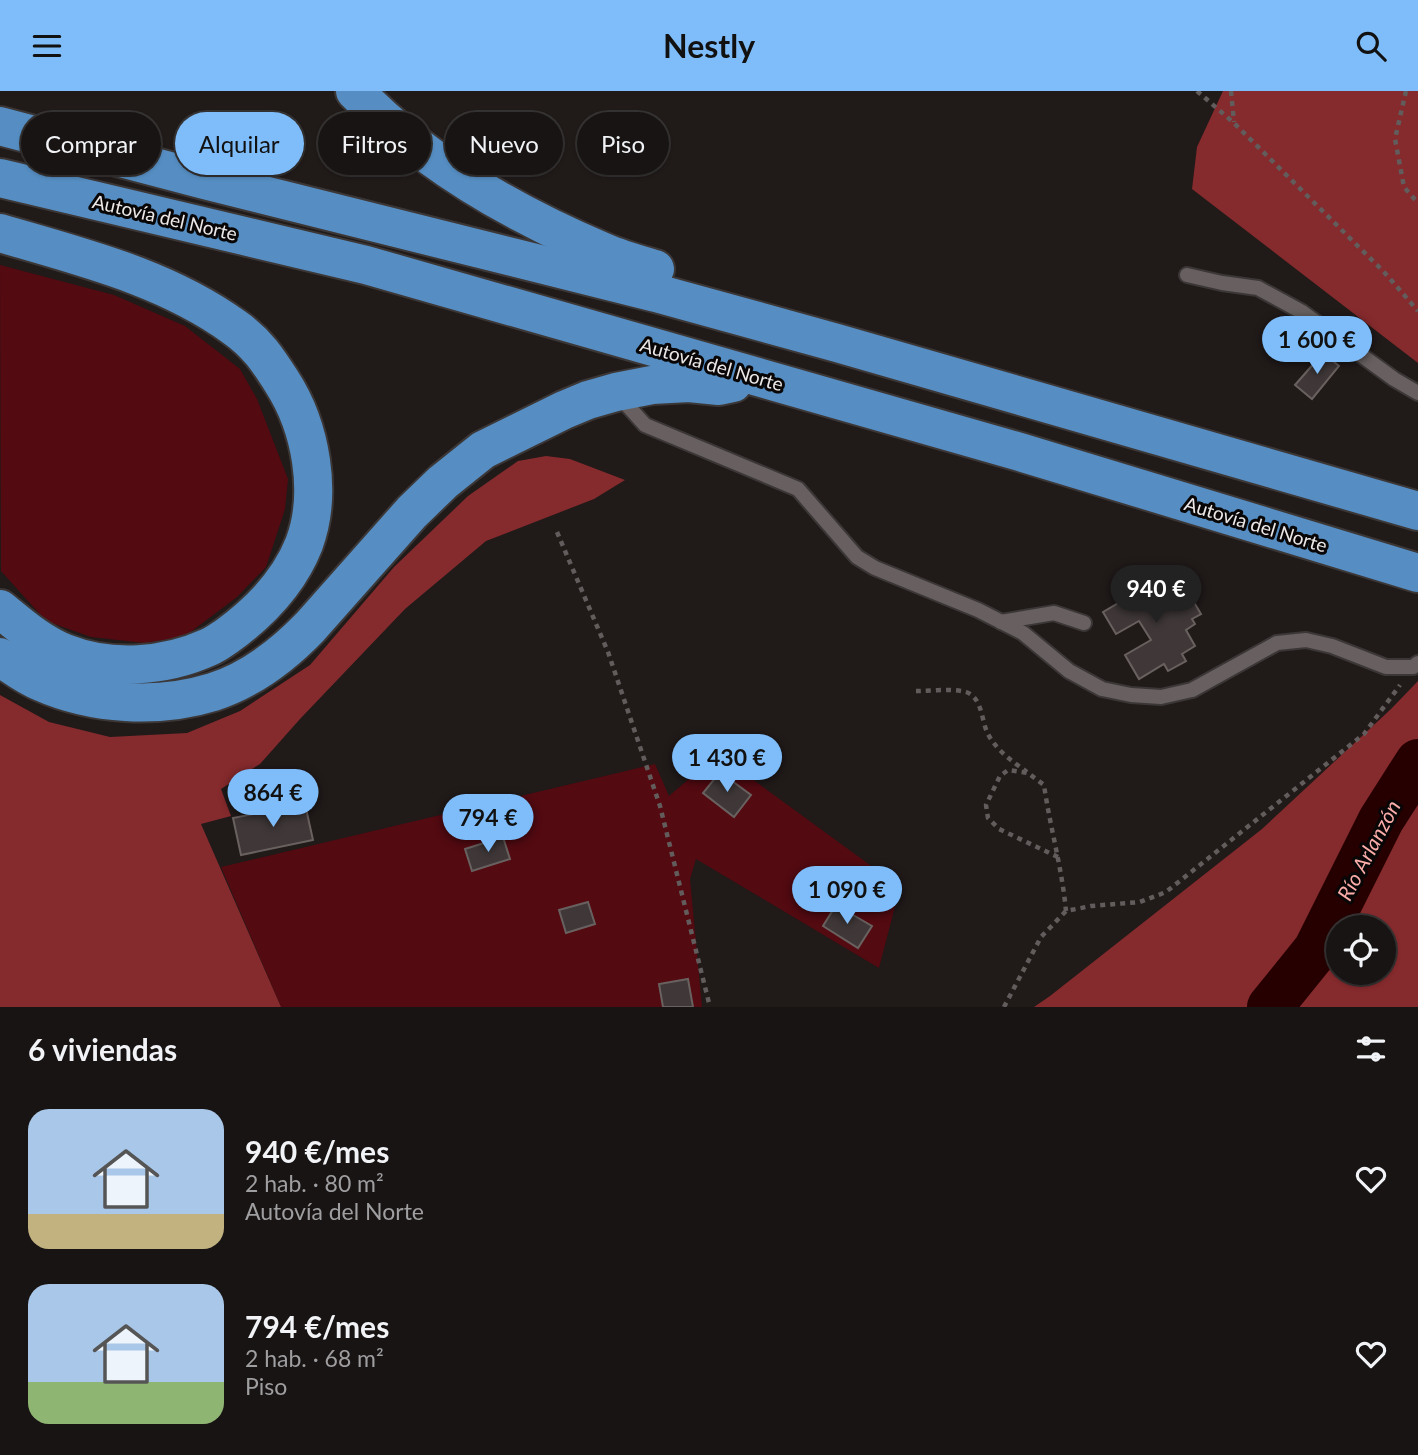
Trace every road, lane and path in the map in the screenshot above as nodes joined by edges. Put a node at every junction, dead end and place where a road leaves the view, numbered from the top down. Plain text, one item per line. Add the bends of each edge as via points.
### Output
1 (355, 91) edge
2 (1197, 91) edge
3 (1231, 91) edge
4 (1406, 91) edge
5 (1234, 123) junction
6 (1, 126) edge
7 (0, 178) edge
8 (1418, 203) edge
9 (0, 233) edge
10 (1187, 275) dead end
11 (1418, 311) edge
12 (837, 343) junction
13 (759, 378) junction
14 (616, 392) junction
15 (1418, 393) edge
16 (1418, 511) edge
17 (557, 532) dead end
18 (1418, 573) edge
19 (0, 609) edge
20 (1001, 622) junction
21 (1084, 623) dead end
22 (0, 657) edge
23 (1415, 665) edge
24 (916, 691) dead end
25 (1028, 773) junction
26 (1058, 857) junction
27 (1066, 911) junction
28 (710, 1007) edge
29 (1004, 1007) edge

1 - 12 highway via 405,138 530,218 607,254 792,314
2 - 5 path
3 - 5 path
4 - 8 path via 1395,139 1404,187
5 - 11 path
6 - 12 highway
7 - 13 highway, Autovía del Norte via 366,265
9 - 19 highway via 161,285 236,327 261,349 299,412 312,454 313,483 311,520 293,567 276,593 212,646 177,659 136,665 98,662 32,636
10 - 15 lane via 1258,288 1302,312
12 - 16 highway
13 - 14 highway via 719,386 652,385
13 - 18 highway, Autovía del Norte
14 - 20 lane via 645,425 797,489 857,557 875,568
14 - 22 highway via 564,410 483,450 412,512 295,643 236,682 193,697 119,702 41,682
17 - 28 path via 608,652 660,806
20 - 21 lane via 1054,613
20 - 23 lane via 1023,633 1069,671 1102,689 1131,695 1161,697 1192,690 1277,643 1307,640 1386,667
23 - 27 path via 1364,734 1166,892 1140,902
24 - 25 path via 968,693 978,703 988,734 1002,754
25 - 26 path via 1044,785
25 - 26 path via 1008,770 1000,776 986,805 988,818 999,829
26 - 27 path
27 - 29 path via 1041,937

